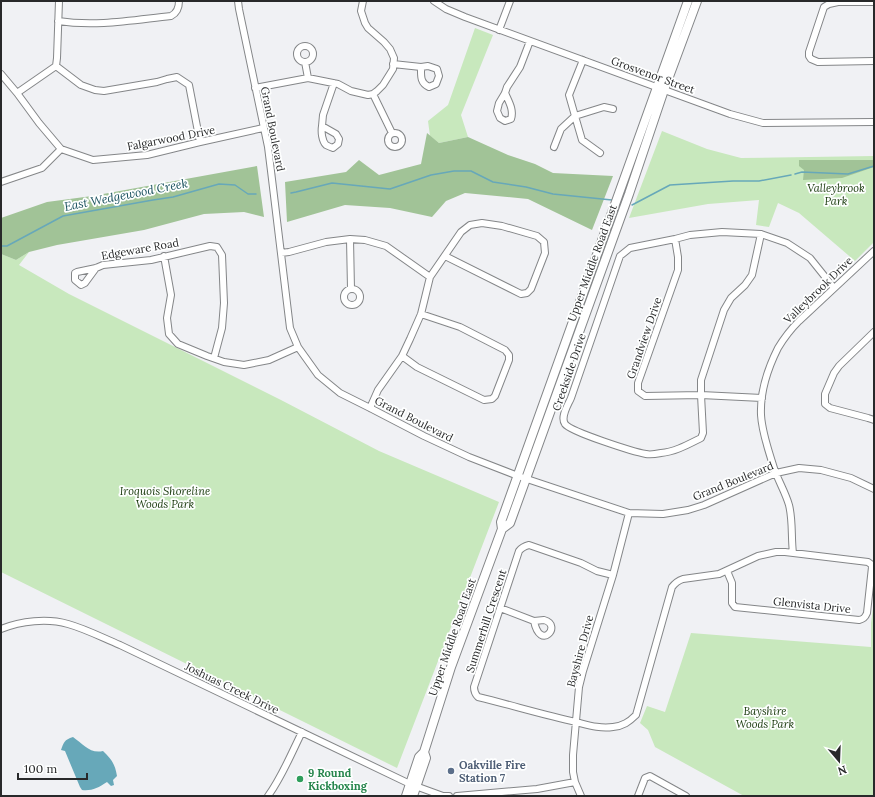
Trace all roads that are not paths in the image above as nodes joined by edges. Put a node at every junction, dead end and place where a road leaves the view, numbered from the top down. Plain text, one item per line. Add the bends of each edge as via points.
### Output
1 (60, 1) edge
2 (179, 1) edge
3 (238, 1) edge
4 (363, 1) edge
5 (434, 1) edge
6 (510, 1) edge
7 (688, 1) edge
8 (697, 1) edge
9 (874, 2) edge
10 (58, 21) junction
11 (499, 30) junction
12 (530, 41) junction
13 (583, 60) junction
14 (874, 61) edge
15 (305, 62) dead end
16 (393, 64) junction
17 (56, 66) junction
18 (421, 67) dead end
19 (1, 74) edge
20 (308, 78) junction
21 (334, 83) junction
22 (255, 88) junction
23 (661, 89) junction
24 (17, 93) junction
25 (505, 93) dead end
26 (373, 94) junction
27 (613, 109) dead end
28 (575, 116) junction
29 (874, 122) edge
30 (322, 126) dead end
31 (263, 128) junction
32 (392, 133) dead end
33 (200, 142) junction
34 (554, 147) dead end
35 (61, 149) junction
36 (600, 153) dead end
37 (1, 182) edge
38 (761, 234) junction
39 (350, 239) junction
40 (675, 239) junction
41 (874, 251) edge
42 (281, 253) junction
43 (164, 256) junction
44 (445, 256) junction
45 (96, 268) dead end
46 (430, 277) junction
47 (834, 288) junction
48 (351, 289) dead end
49 (421, 314) junction
50 (874, 332) edge
51 (298, 347) junction
52 (402, 356) junction
53 (214, 358) junction
54 (701, 395) junction
55 (762, 398) junction
56 (370, 408) junction
57 (874, 420) edge
58 (776, 474) junction
59 (521, 477) junction
60 (874, 489) edge
61 (629, 514) junction
62 (793, 554) junction
63 (727, 571) junction
64 (613, 575) junction
65 (500, 608) junction
66 (534, 621) dead end
67 (1, 629) edge
68 (576, 722) junction
69 (302, 732) junction
70 (576, 782) junction
71 (413, 786) junction
72 (268, 796) edge
73 (406, 796) edge
74 (413, 796) edge
75 (449, 796) edge
76 (457, 796) edge
77 (581, 796) edge
78 (638, 796) edge
79 (686, 796) edge

1 - 10 street
2 - 10 street via 179,7 171,16 88,24
3 - 22 street, Grand Boulevard
4 - 16 street via 361,12 365,23 390,50 394,58
5 - 11 street, Grosvenor Street via 455,13
6 - 11 street
7 - 23 main road, Upper Middle Road East
8 - 23 main road, Upper Middle Road East
9 - 14 street via 833,2 824,7 809,56 818,62
10 - 17 street
11 - 12 street, Grosvenor Street
12 - 13 street, Grosvenor Street
12 - 25 street via 520,67
13 - 23 street, Grosvenor Street
13 - 28 street via 569,95
15 - 20 street
16 - 18 street
16 - 26 street via 393,69 383,85
17 - 24 street
17 - 33 street via 81,85 104,91 176,78 189,85
19 - 24 street
20 - 21 street
20 - 22 street
21 - 26 street via 351,91
21 - 30 street
22 - 31 street, Grand Boulevard
23 - 29 street, Grosvenor Street via 763,123
23 - 59 main road, Upper Middle Road East via 629,194
24 - 35 street
26 - 32 street
27 - 28 street via 604,107
28 - 34 street via 561,129
28 - 36 street via 582,140
31 - 33 street, Falgarwood Drive
31 - 42 street, Grand Boulevard via 268,147
33 - 35 street, Falgarwood Drive via 147,155 92,160
35 - 37 street via 42,168
38 - 40 street, Creekside Drive via 722,232
38 - 47 street, Creekside Drive via 787,243 810,258
38 - 54 street, Creekside Drive via 752,275 731,298 724,310 701,380
39 - 42 street
39 - 46 street via 386,246
39 - 48 street
40 - 54 street, Grandview Drive via 678,270 638,384 638,391 645,396
40 - 54 street, Creekside Drive via 630,248 620,256 563,417 569,427 593,437 630,450 648,454 663,453 701,438
41 - 47 street, Valleybrook Drive
42 - 51 street, Grand Boulevard via 290,328
43 - 45 street, Edgeware Road
43 - 53 street via 171,295 167,318 169,334 178,344
43 - 53 street, Edgeware Road via 210,246 217,247 222,255 223,317
44 - 44 street via 521,294 527,293 531,288 545,253 544,242 537,236 482,223 470,224 461,232
44 - 46 street
46 - 49 street
47 - 55 street, Valleybrook Drive via 798,321 779,347
49 - 52 street
49 - 52 street via 460,327 505,350 509,360 496,396 484,400 417,367
50 - 57 street via 839,366 825,394 825,404 830,408
51 - 53 street via 269,360 244,365
51 - 56 street, Grand Boulevard via 318,375 340,393
52 - 56 street via 378,390
54 - 55 street, Grandview Drive
55 - 58 street, Valleybrook Drive via 764,434
56 - 59 street, Grand Boulevard via 469,457
58 - 60 street, Grand Boulevard via 799,468 821,470 851,478
58 - 61 street, Grand Boulevard via 688,510 663,514
58 - 62 street, Valleybrook Drive via 789,504
59 - 61 street, Grand Boulevard
59 - 71 main road, Upper Middle Road East via 510,523 502,529 451,667 424,752 426,758
61 - 64 street, Bayshire Drive
62 - 63 street, Glenvista Drive via 769,553
62 - 63 street, Glenvista Drive via 870,563 872,568 866,617 859,620 735,607 732,603 732,583
63 - 68 street, Glenvista Drive via 678,580 674,583 636,715 630,722 600,728
64 - 65 street, Summerhill Crescent via 529,545 525,546 519,551
64 - 68 street, Bayshire Drive via 583,671
65 - 66 street
65 - 68 street, Summerhill Crescent via 474,687 478,697
67 - 69 street, Joshuas Creek Drive via 19,623 39,621 58,622 86,630
68 - 70 street, Bayshire Drive via 573,755
69 - 71 street, Joshuas Creek Drive
69 - 72 street
70 - 76 street via 538,789
70 - 77 street, Bayshire Drive
71 - 73 main road, Upper Middle Road East
71 - 74 main road, Upper Middle Road East
71 - 75 street, Joshuas Creek Drive
78 - 79 street via 645,778 650,776

